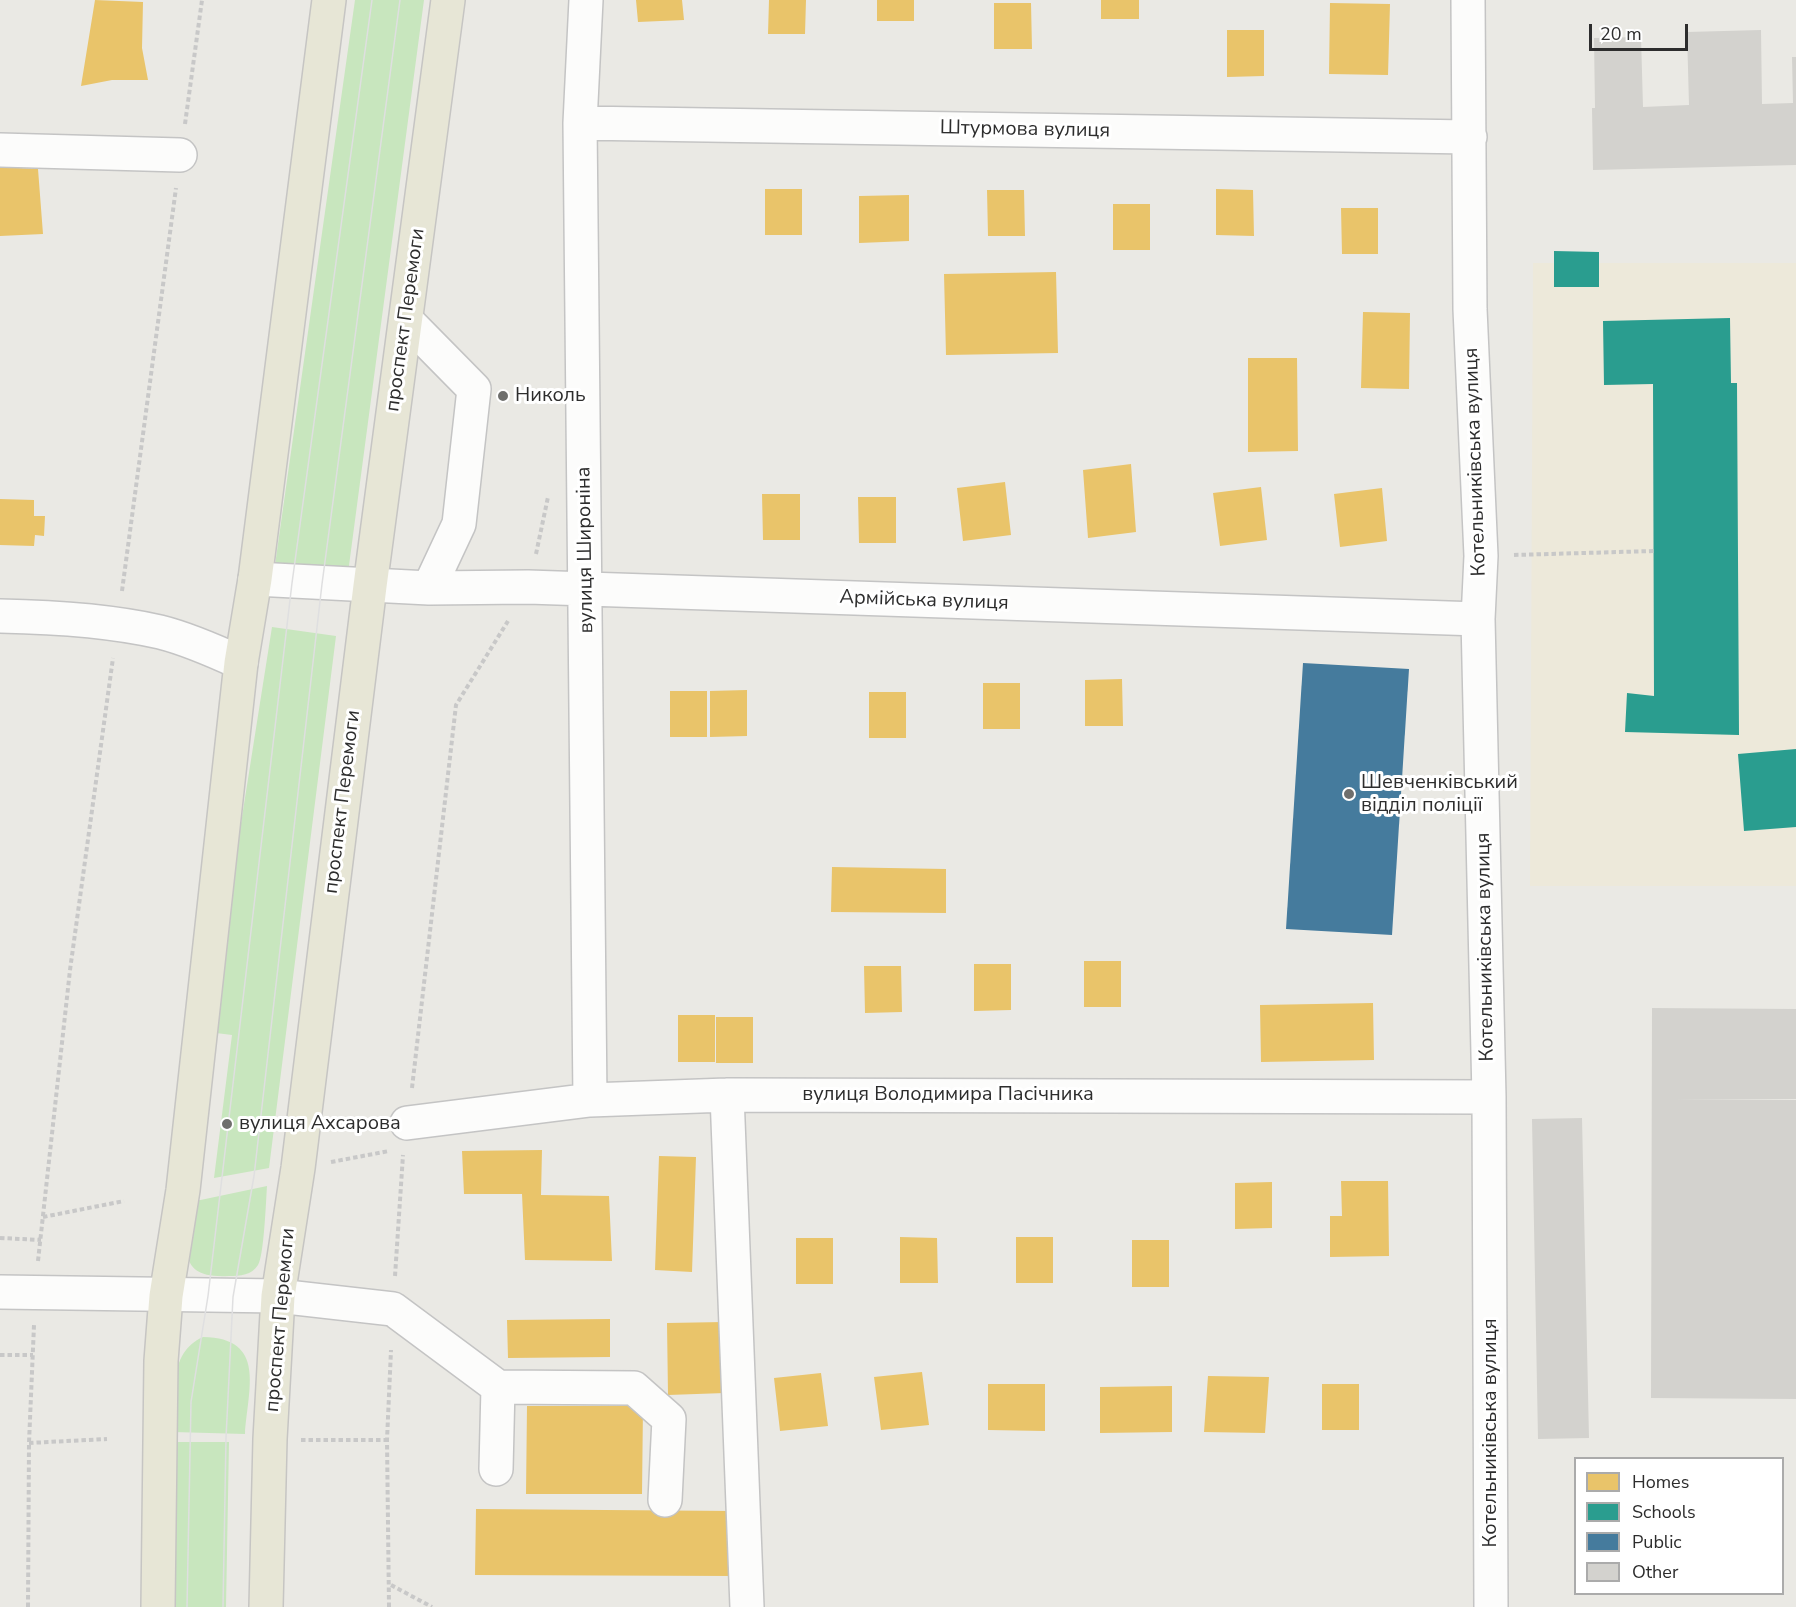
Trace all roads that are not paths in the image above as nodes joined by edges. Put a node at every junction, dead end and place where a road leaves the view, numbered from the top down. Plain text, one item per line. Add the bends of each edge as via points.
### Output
1 (329, 0) edge
2 (448, 0) edge
3 (586, 0) edge
4 (1468, 0) edge
5 (580, 123) junction
6 (1470, 137) junction
7 (0, 150) edge
8 (180, 155) dead end
9 (406, 320) junction
10 (255, 579) junction
11 (370, 586) junction
12 (429, 588) junction
13 (587, 589) junction
14 (0, 616) edge
15 (1478, 619) junction
16 (241, 663) junction
17 (727, 1095) junction
18 (1489, 1097) junction
19 (590, 1100) junction
20 (400, 1137) road end
21 (0, 1292) edge
22 (166, 1296) junction
23 (279, 1296) junction
24 (498, 1387) junction
25 (496, 1469) dead end
26 (664, 1500) dead end
27 (158, 1607) edge
28 (266, 1607) edge
29 (747, 1607) edge
30 (1491, 1607) edge

1 - 10 main road
2 - 9 main road, проспект Перемоги
3 - 5 street, вулиця Широніна
4 - 6 street, Котельниківська вулиця
5 - 6 street, Штурмова вулиця
5 - 13 street, вулиця Широніна
6 - 15 street, Котельниківська вулиця via 1470,309 1481,556
7 - 8 street
9 - 11 main road, проспект Перемоги
9 - 12 street via 474,389 459,524
10 - 11 street, Армійська вулиця
10 - 16 main road
11 - 12 street, Армійська вулиця
11 - 23 main road, проспект Перемоги
12 - 13 street, Армійська вулиця
13 - 15 street, Армійська вулиця
13 - 19 street, вулиця Широніна
14 - 16 street via 118,625 160,633
15 - 18 street, Котельниківська вулиця
16 - 22 main road via 183,1190
17 - 18 street, вулиця Володимира Пасічника
17 - 19 street, вулиця Володимира Пасічника
17 - 29 street
18 - 30 street, Котельниківська вулиця
19 - 20 street, вулиця Володимира Пасічника
21 - 22 street
22 - 23 street
22 - 27 main road via 161,1361
23 - 24 street via 393,1309
23 - 28 main road, проспект Перемоги via 270,1439
24 - 25 street
24 - 26 street via 634,1388 669,1419

